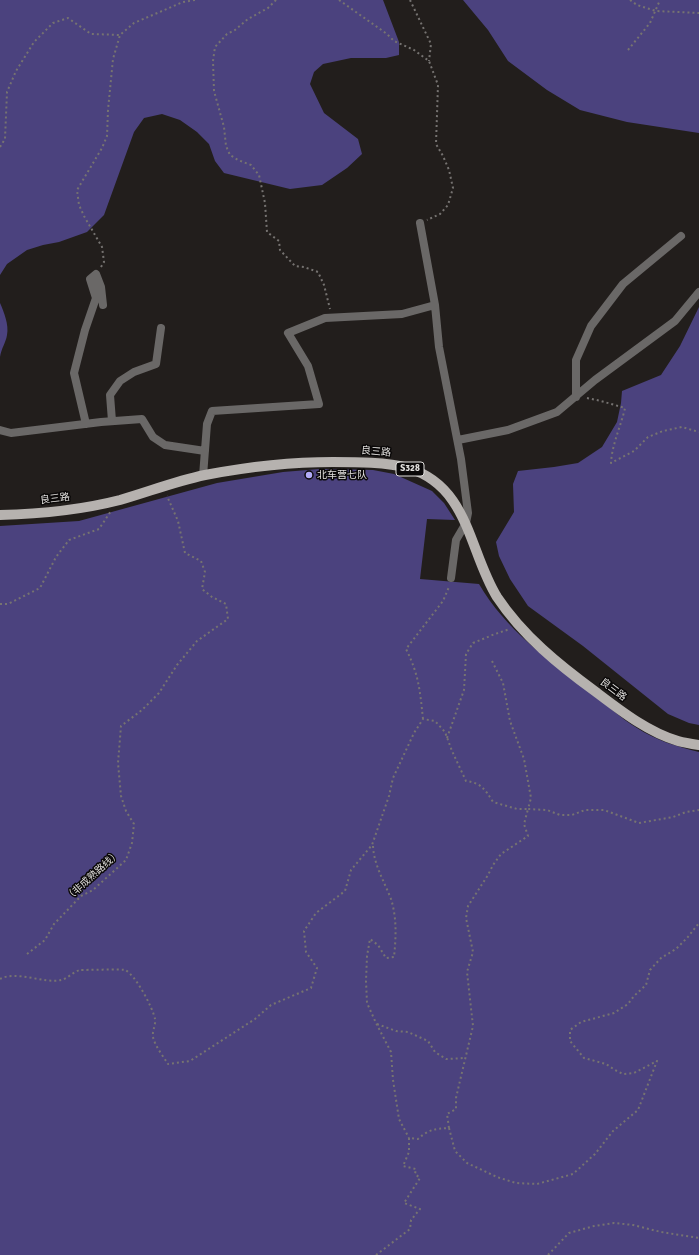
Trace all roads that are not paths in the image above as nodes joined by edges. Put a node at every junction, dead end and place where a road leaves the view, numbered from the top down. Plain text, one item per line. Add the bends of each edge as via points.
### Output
1 (420, 223) road end
2 (681, 236) dead end
3 (699, 292) edge
4 (103, 305) dead end
5 (435, 305) junction
6 (161, 328) dead end
7 (576, 396) junction
8 (112, 421) junction
9 (86, 424) junction
10 (0, 430) edge
11 (458, 440) junction
12 (205, 451) junction
13 (203, 476) junction
14 (0, 516) edge
15 (466, 523) junction
16 (452, 578) road end
17 (699, 745) edge

1 - 5 street
2 - 7 street via 623,284 591,326 576,360
3 - 7 street via 674,321
4 - 9 street via 101,287 96,274 90,279 96,298 74,373
5 - 11 street via 439,347
5 - 12 street via 402,314 325,318 288,333 308,366 319,404 212,411 207,424
6 - 8 street via 156,364 134,372 120,381 110,395
7 - 11 street via 557,412 536,420 508,430
8 - 9 street
8 - 12 street via 142,419 153,437 165,445
9 - 10 street via 12,433
11 - 15 street via 468,513
12 - 13 street
13 - 14 main road, 良三路 / S328 via 118,500 57,512
13 - 15 main road, 良三路 / S328 via 252,467 309,462 362,462 407,467 439,484 457,506
15 - 16 street via 456,540
15 - 17 main road, 良三路 / S328 via 496,594 519,626 559,664 626,715 679,741

